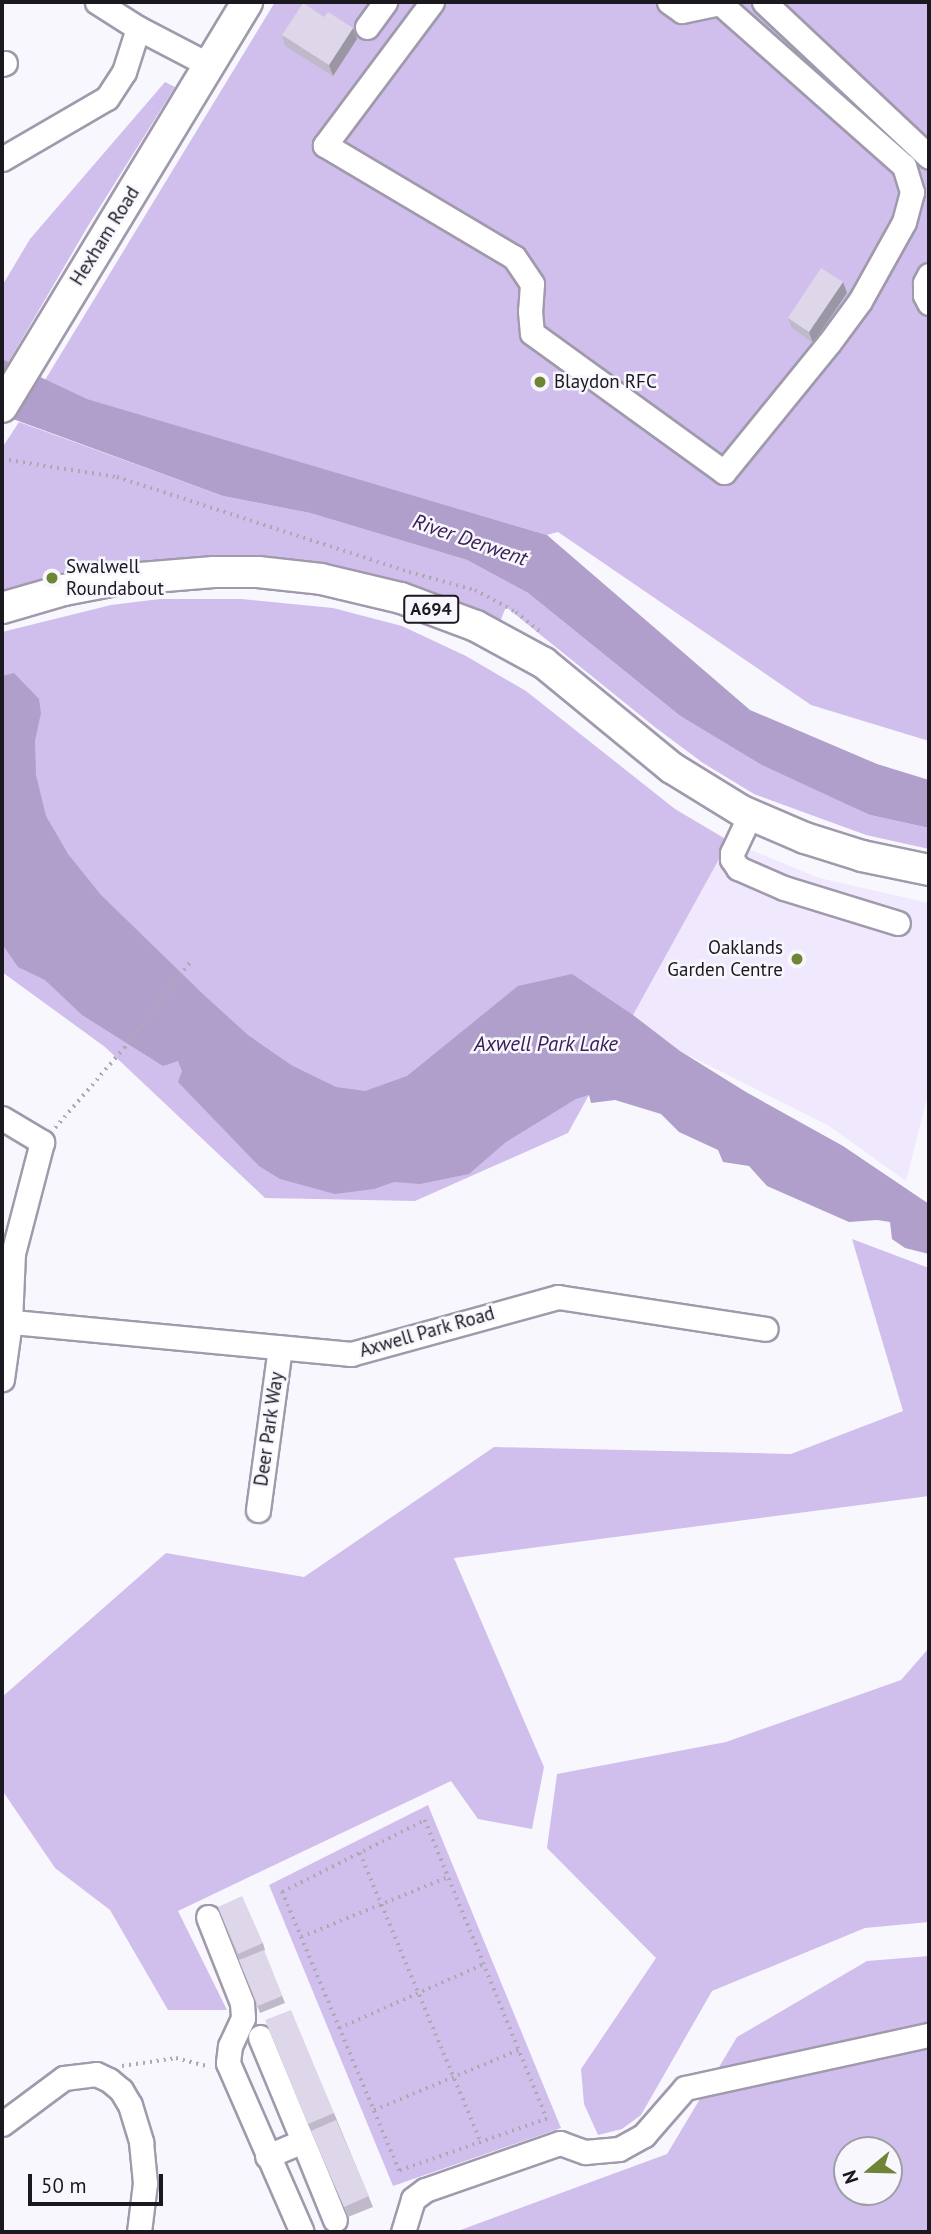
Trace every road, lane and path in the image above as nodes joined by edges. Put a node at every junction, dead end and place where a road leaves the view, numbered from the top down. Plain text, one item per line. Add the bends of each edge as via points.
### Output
1 (97, 2) edge
2 (247, 2) edge
3 (385, 2) edge
4 (432, 2) edge
5 (669, 2) edge
6 (719, 2) edge
7 (764, 2) edge
8 (367, 27) dead end
9 (138, 28) junction
10 (209, 65) junction
11 (929, 157) edge
12 (2, 159) edge
13 (929, 275) edge
14 (929, 303) edge
15 (2, 407) edge
16 (2, 459) edge
17 (2, 608) edge
18 (546, 637) dead end
19 (750, 815) junction
20 (929, 870) edge
21 (898, 923) dead end
22 (191, 961) dead end
23 (2, 1118) edge
24 (42, 1142) junction
25 (6, 1322) edge
26 (766, 1329) dead end
27 (281, 1347) junction
28 (2, 1379) edge
29 (258, 1510) dead end
30 (360, 1853) junction
31 (448, 1877) junction
32 (382, 1903) junction
33 (208, 1917) dead end
34 (301, 1937) junction
35 (484, 1964) junction
36 (419, 1993) junction
37 (339, 2028) junction
38 (929, 2035) edge
39 (260, 2037) dead end
40 (519, 2050) junction
41 (96, 2074) junction
42 (454, 2077) junction
43 (239, 2090) junction
44 (374, 2110) junction
45 (2, 2124) edge
46 (303, 2141) junction
47 (481, 2142) junction
48 (267, 2156) junction
49 (335, 2220) dead end
50 (139, 2232) edge
51 (302, 2232) edge
52 (404, 2232) edge

1 - 9 street
2 - 10 main road, Hexham Road
3 - 8 street
4 - 6 street via 325,145 514,257 532,284 532,334 724,472 860,301 904,222 912,192 904,166
5 - 6 street via 682,11
7 - 11 street
9 - 10 street
9 - 12 street via 124,72 107,99
10 - 15 main road, Hexham Road
13 - 14 street via 925,295
16 - 18 path via 117,477 475,590 516,612
17 - 19 main road, A694 via 91,585 187,573 289,575 379,592 451,616 526,652 565,678 672,768
19 - 20 main road, A694 via 851,852
19 - 21 street via 732,853 738,868 804,895
22 - 24 path via 124,1048
23 - 24 street
24 - 25 street via 13,1253
25 - 27 street, Axwell Park Road
25 - 28 street
26 - 27 street, Axwell Park Road via 558,1297 351,1354
27 - 29 street, Deer Park Way
30 - 31 path via 425,1820
30 - 32 path
30 - 34 path via 282,1892
31 - 32 path
31 - 35 path
32 - 34 path
32 - 36 path
33 - 43 street via 242,2003 243,2018 228,2063
34 - 37 path
35 - 36 path
35 - 40 path
36 - 37 path
36 - 42 path
37 - 44 path
38 - 52 street via 685,2088 644,2135 619,2149 585,2152 560,2143 425,2190 413,2199
39 - 46 street
40 - 42 path
40 - 47 path via 547,2119
41 - 43 path via 142,2061 176,2058 206,2065
41 - 45 street via 64,2078
41 - 50 street via 121,2090 131,2105 145,2183
42 - 44 path
42 - 47 path
43 - 48 street
44 - 47 path via 399,2171
46 - 48 street
46 - 49 street
48 - 51 street

